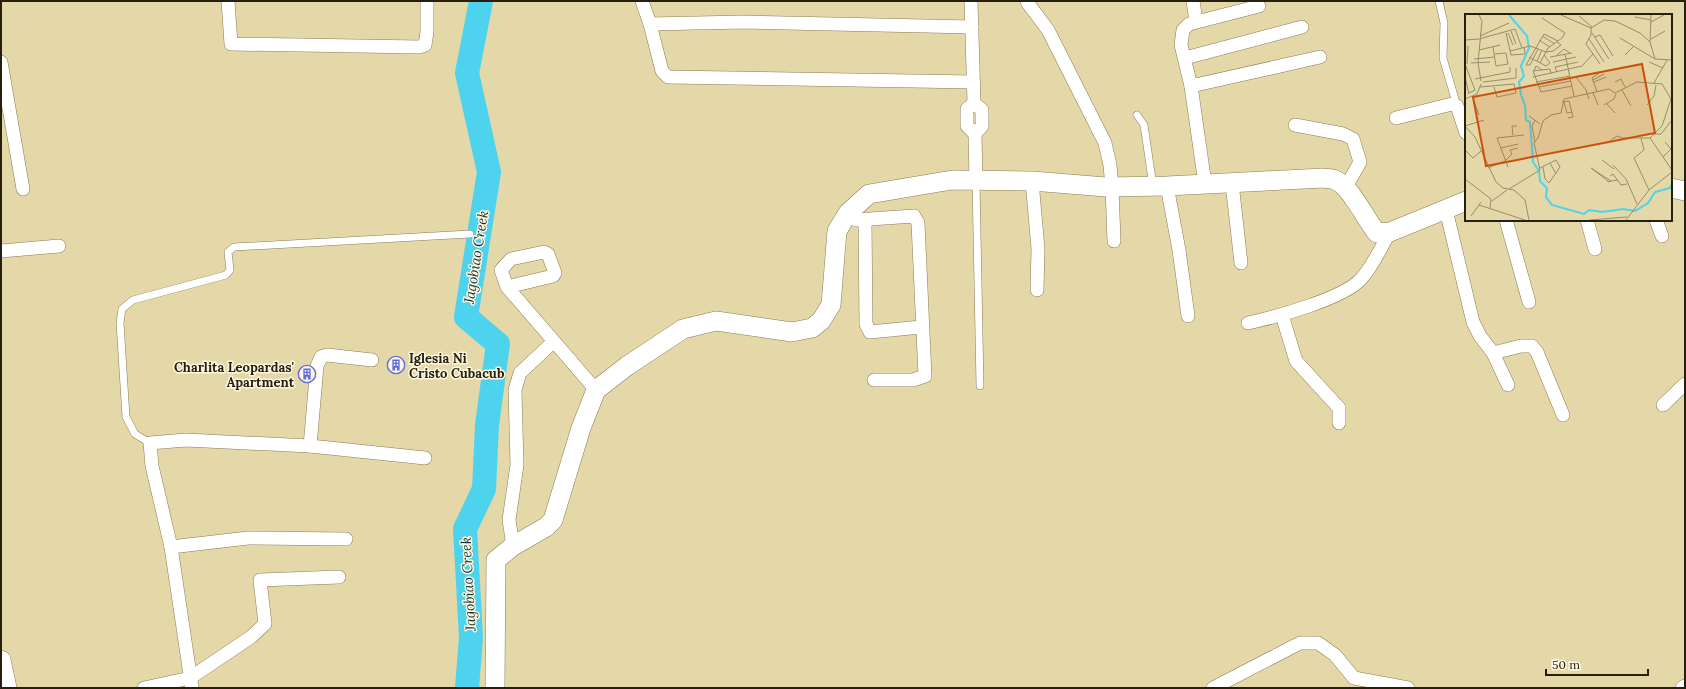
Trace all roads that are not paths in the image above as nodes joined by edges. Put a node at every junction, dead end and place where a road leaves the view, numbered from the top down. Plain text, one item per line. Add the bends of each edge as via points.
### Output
1 (228, 1) edge
2 (427, 1) edge
3 (642, 1) edge
4 (971, 1) edge
5 (1193, 1) edge
6 (1439, 1) edge
7 (1027, 2) dead end
8 (1259, 6) dead end
9 (1196, 21) junction
10 (650, 24) junction
11 (972, 27) junction
12 (1302, 27) dead end
13 (1320, 57) dead end
14 (1185, 58) junction
15 (1, 62) edge
16 (973, 82) junction
17 (1191, 86) junction
18 (1457, 106) junction
19 (1137, 115) dead end
20 (1396, 118) dead end
21 (1295, 125) dead end
22 (1465, 131) edge
23 (976, 181) junction
24 (1032, 181) junction
25 (1232, 183) junction
26 (1206, 184) junction
27 (1160, 186) junction
28 (1112, 187) junction
29 (1346, 187) junction
30 (1672, 188) edge
31 (23, 189) dead end
32 (1685, 191) edge
33 (1465, 201) edge
34 (1446, 210) junction
35 (848, 213) junction
36 (865, 221) junction
37 (1506, 221) edge
38 (1587, 221) edge
39 (1656, 221) edge
40 (1390, 232) junction
41 (470, 234) dead end
42 (1662, 236) dead end
43 (1114, 241) dead end
44 (59, 246) dead end
45 (1595, 249) dead end
46 (1, 251) edge
47 (1241, 264) dead end
48 (507, 287) dead end
49 (1037, 290) dead end
50 (1529, 302) dead end
51 (1282, 315) junction
52 (1188, 316) dead end
53 (1248, 323) dead end
54 (921, 327) junction
55 (553, 342) junction
56 (1493, 353) junction
57 (372, 360) dead end
58 (874, 380) dead end
59 (1685, 384) edge
60 (1508, 385) dead end
61 (980, 386) dead end
62 (596, 390) junction
63 (1663, 404) dead end
64 (1563, 415) dead end
65 (1339, 423) dead end
66 (150, 443) junction
67 (310, 446) junction
68 (425, 458) dead end
69 (346, 539) dead end
70 (513, 546) junction
71 (171, 547) junction
72 (339, 577) dead end
73 (1, 660) edge
74 (191, 683) edge
75 (1685, 686) edge
76 (7, 688) edge
77 (144, 688) edge
78 (495, 688) edge
79 (1213, 688) edge
80 (1408, 688) edge
81 (1682, 688) edge

1 - 2 street via 231,44 419,47 424,45 427,32
3 - 10 street
4 - 11 street
5 - 9 street
6 - 18 lane via 1444,23 1443,58
7 - 28 street via 1048,30 1105,143
8 - 9 street
9 - 14 street via 1183,30 1181,45
10 - 11 street via 743,22
10 - 16 street via 662,71 668,78
11 - 16 street
12 - 14 street
13 - 17 street
14 - 17 street
15 - 31 street
16 - 23 street via 974,102 982,110 982,126 975,134
17 - 26 street
18 - 20 street via 1452,104
18 - 22 street
19 - 27 lane via 1144,125
21 - 29 street via 1343,134 1353,139 1360,162
23 - 24 street
23 - 35 street via 952,180 869,194
23 - 61 lane
24 - 28 street
24 - 49 street via 1038,249
25 - 26 street
25 - 29 street via 1323,178 1335,180
25 - 47 street
26 - 27 street
27 - 28 street
27 - 52 street via 1179,250
28 - 43 street
29 - 40 street via 1367,222 1377,233
30 - 32 street
33 - 34 street
34 - 40 street
34 - 56 street via 1473,322
35 - 36 street via 856,220
35 - 62 street via 837,231 831,305 821,321 812,328 792,332 716,320 683,329
36 - 54 street via 914,216 918,223
36 - 54 street via 866,324 870,332
37 - 50 street
38 - 45 street
39 - 42 street
40 - 51 street via 1357,283 1334,295
41 - 66 lane via 234,247 228,252 230,270 226,275 133,300 122,309 120,323 126,417 135,434
44 - 46 street
48 - 55 street
51 - 53 street
51 - 65 street via 1296,361 1339,408
54 - 58 street via 925,376 913,380
55 - 62 street
55 - 70 street via 520,373 515,390 517,465 509,520
56 - 60 street
56 - 64 street via 1532,346 1537,352
57 - 67 street via 327,355 321,357 317,366
59 - 63 street
62 - 70 street via 581,428 553,520 546,527
66 - 67 street via 186,440
66 - 71 street via 152,466
67 - 68 street
69 - 71 street via 248,538
70 - 78 street via 496,560
71 - 74 street
72 - 74 street via 260,580 265,624
73 - 76 street
74 - 77 street
75 - 81 street
79 - 80 street via 1300,643 1318,644 1335,655 1354,678

